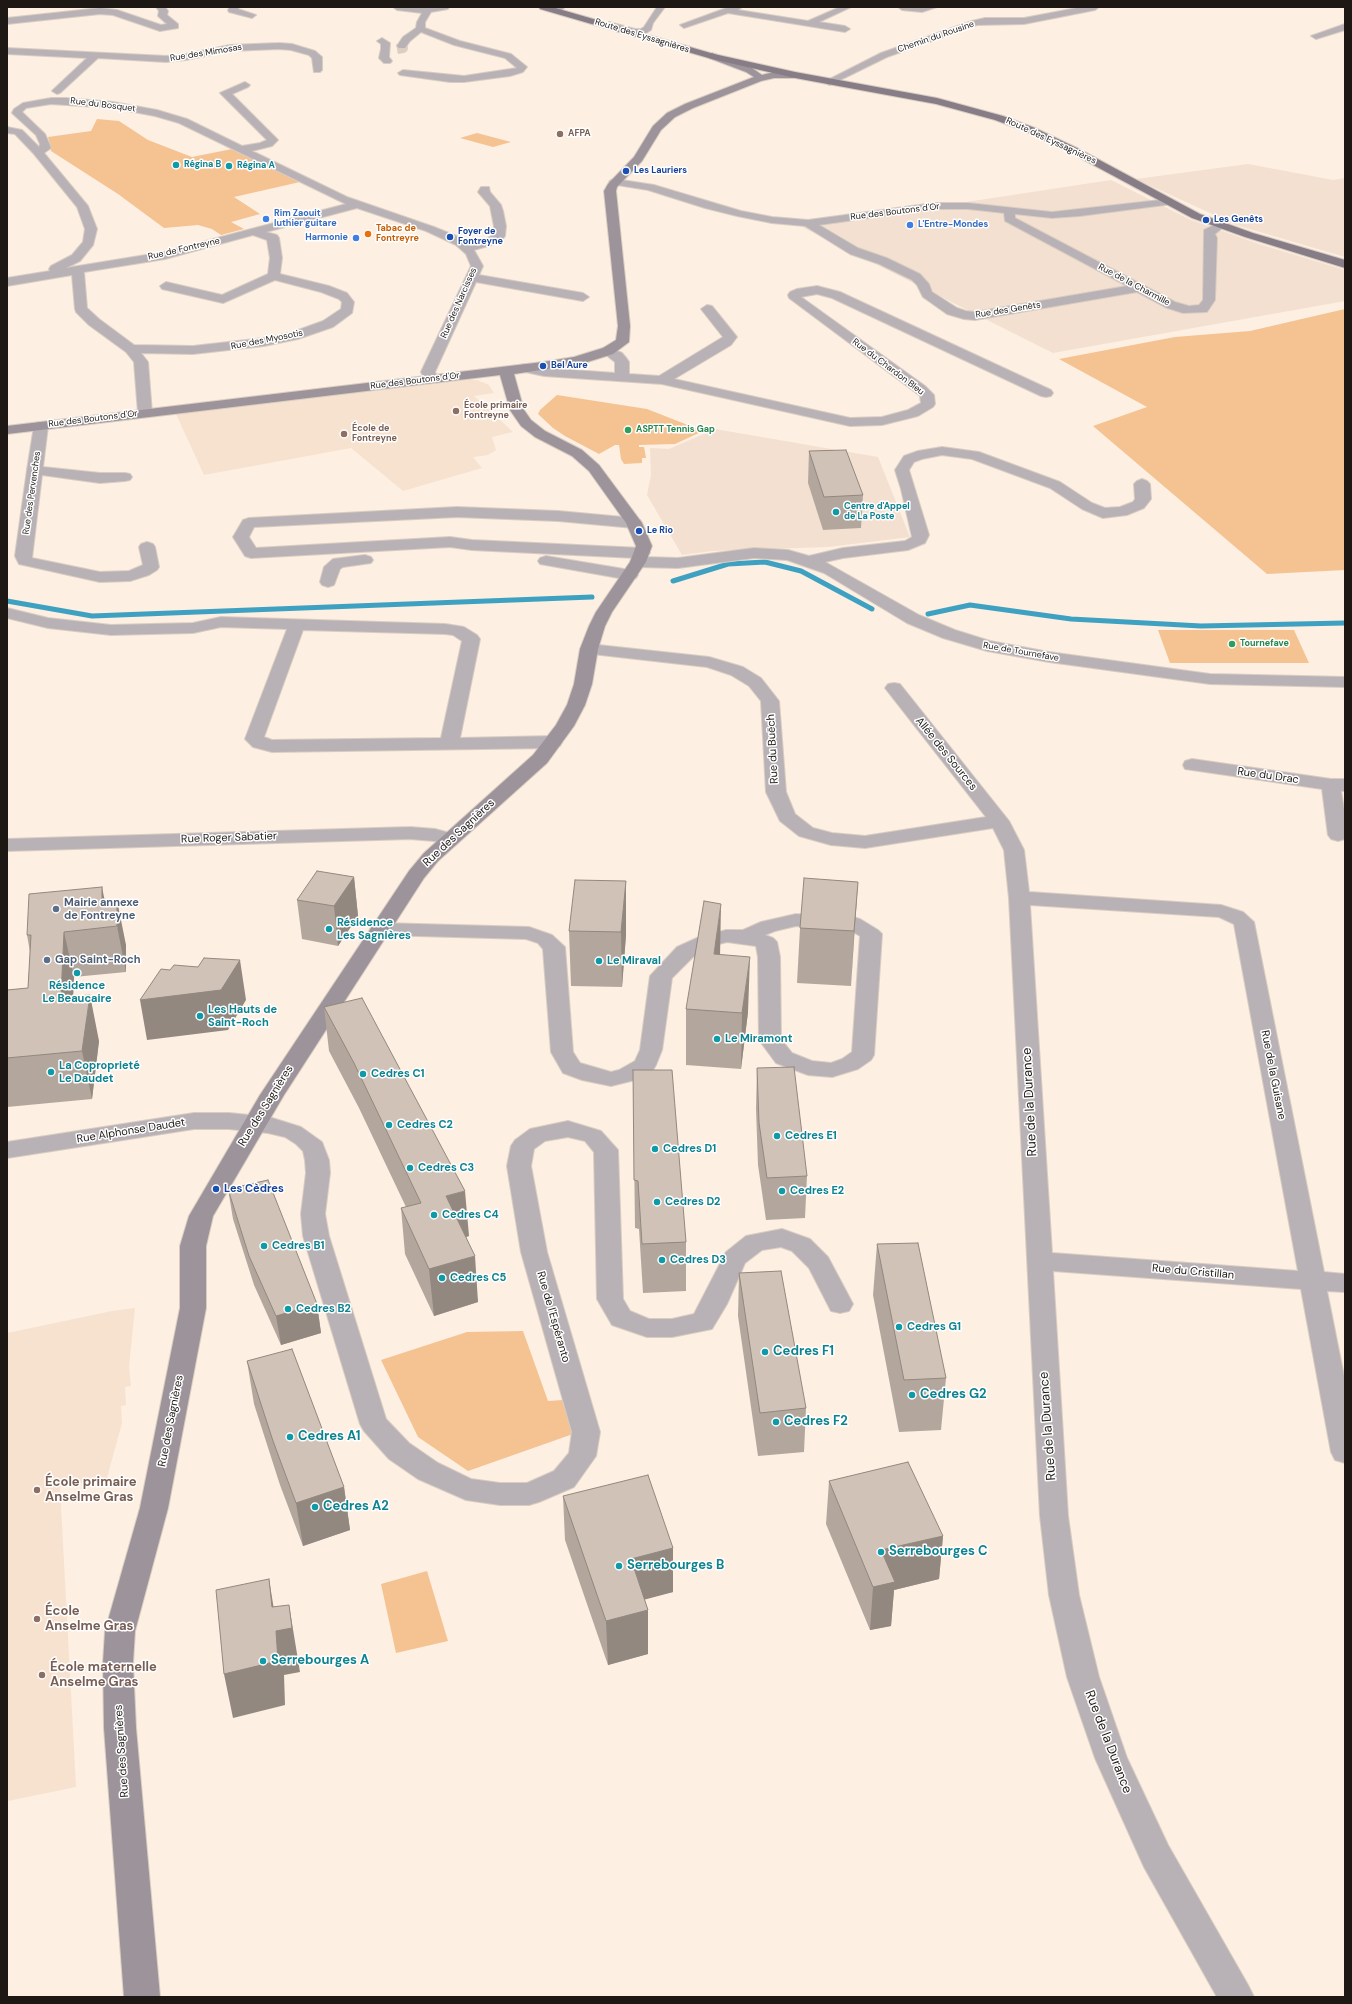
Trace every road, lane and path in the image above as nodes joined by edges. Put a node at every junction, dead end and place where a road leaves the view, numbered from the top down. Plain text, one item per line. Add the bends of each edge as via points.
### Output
1 (160, 7) edge
2 (235, 7) edge
3 (397, 7) edge
4 (445, 7) edge
5 (543, 7) edge
6 (557, 7) edge
7 (661, 7) edge
8 (738, 7) edge
9 (847, 7) edge
10 (902, 7) edge
11 (933, 7) edge
12 (1060, 7) edge
13 (1095, 7) edge
14 (428, 10) junction
15 (1078, 10) junction
16 (728, 11) junction
17 (992, 12) dead end
18 (252, 15) dead end
19 (1007, 15) dead end
20 (7, 21) edge
21 (808, 24) junction
22 (684, 25) dead end
23 (1345, 27) edge
24 (420, 29) junction
25 (845, 29) dead end
26 (637, 32) junction
27 (1316, 36) dead end
28 (7, 51) edge
29 (96, 55) junction
30 (712, 56) junction
31 (387, 61) dead end
32 (742, 63) junction
33 (317, 70) dead end
34 (403, 73) dead end
35 (776, 73) junction
36 (758, 76) junction
37 (829, 82) junction
38 (747, 83) junction
39 (245, 85) dead end
40 (57, 91) dead end
41 (7, 130) edge
42 (242, 149) junction
43 (38, 152) junction
44 (618, 179) junction
45 (485, 189) dead end
46 (1169, 202) junction
47 (358, 204) junction
48 (1010, 211) junction
49 (808, 223) junction
50 (1220, 225) junction
51 (1235, 230) junction
52 (254, 232) junction
53 (1211, 238) junction
54 (466, 248) junction
55 (77, 264) junction
56 (1345, 264) edge
57 (274, 276) junction
58 (472, 278) junction
59 (7, 282) edge
60 (166, 286) dead end
61 (1140, 288) junction
62 (583, 297) dead end
63 (707, 309) dead end
64 (131, 349) junction
65 (608, 351) junction
66 (526, 368) junction
67 (506, 370) junction
68 (622, 377) junction
69 (431, 379) junction
70 (662, 380) junction
71 (1046, 393) dead end
72 (145, 413) junction
73 (41, 426) junction
74 (7, 430) edge
75 (34, 470) junction
76 (125, 477) dead end
77 (1142, 484) dead end
78 (634, 523) junction
79 (147, 547) dead end
80 (717, 557) junction
81 (809, 561) junction
82 (640, 571) junction
83 (328, 582) dead end
84 (7, 613) edge
85 (297, 624) junction
86 (589, 649) junction
87 (1345, 682) edge
88 (894, 688) dead end
89 (554, 742) junction
90 (449, 744) junction
91 (1192, 765) dead end
92 (1338, 785) edge
93 (999, 821) junction
94 (1338, 835) dead end
95 (450, 839) junction
96 (7, 845) edge
97 (1019, 898) junction
98 (381, 930) junction
99 (746, 937) junction
100 (255, 1123) junction
101 (7, 1150) edge
102 (1040, 1261) junction
103 (1313, 1282) junction
104 (1345, 1284) edge
105 (840, 1304) dead end
106 (1345, 1452) edge
107 (142, 1997) edge
108 (1236, 1997) edge

1 - 20 street via 164,11 162,16 175,26 160,28 114,12 100,11
2 - 18 street via 232,10
3 - 14 street
4 - 14 street
5 - 26 main road, Route des Eyssagnières
6 - 26 main road, Route des Eyssagnières
7 - 26 street via 648,28
8 - 16 street
9 - 21 street
10 - 11 street
12 - 15 street
13 - 15 street, Chemin du Rousine
14 - 24 street
15 - 37 street, Chemin du Rousine via 1024,21 975,23 884,55
16 - 21 street
16 - 22 street
17 - 19 street
21 - 25 street
23 - 27 street
24 - 31 street via 406,39 400,48 384,44 384,58
24 - 34 street via 508,56 522,67 510,73 464,79
26 - 30 main road, Route des Eyssagnières
26 - 32 main road, Route des Eyssagnières
28 - 29 street, Rue des Mimosas
29 - 33 street, Rue des Mimosas via 166,59 230,48 278,46 312,53 317,57
29 - 40 street
30 - 32 main road, Route des Eyssagnières
30 - 36 main road
32 - 35 main road, Route des Eyssagnières
35 - 36 main road
35 - 37 main road, Route des Eyssagnières
35 - 38 main road
36 - 38 main road
37 - 46 main road, Route des Eyssagnières via 938,101 999,118 1031,130
38 - 44 main road via 670,115 657,128 638,159
39 - 42 street via 225,93 272,140 268,144
41 - 43 street via 18,132
42 - 43 street, Rue du Bosquet via 174,118 134,108 66,101 36,103 19,109 17,113 40,134 45,144 46,148
42 - 47 street, Rue du Bosquet
43 - 55 street via 82,206 91,229 89,242
44 - 49 street, Rue des Boutons d'Or via 650,186 741,214
44 - 65 main road, Rue des Boutons d'Or via 610,191 624,331 622,342
45 - 54 street via 484,192 497,211 499,236 488,243
46 - 48 street, Rue des Boutons d'Or via 1066,214
46 - 50 main road, Route des Eyssagnières
47 - 52 street, Rue de Fontreyne
47 - 54 street, Rue des Narcisses via 441,233
48 - 49 street, Rue des Boutons d'Or via 968,206 934,206
48 - 61 street, Rue de la Charmille via 1009,219
49 - 61 street, Rue des Genêts via 854,251 916,277 927,294 952,311 964,315 974,316
50 - 51 main road, Route des Eyssagnières
50 - 53 street via 1210,230
51 - 53 street
51 - 56 main road, Route des Eyssagnières
52 - 55 street, Rue de Fontreyne via 165,255 93,267
52 - 57 street via 273,238 276,258
53 - 61 street, Rue de la Charmille via 1209,300 1206,307 1196,310 1179,308
54 - 58 street, Rue des Narcisses via 477,266
55 - 59 street
55 - 64 street via 81,308 90,319
57 - 60 street via 218,301
57 - 64 street, Rue des Myosotis via 343,296 348,302 347,310 328,324 293,336 264,342 193,350
58 - 62 street
58 - 69 street, Rue des Narcisses via 432,362 428,372
63 - 70 street via 730,337 726,342
64 - 72 street via 141,362
65 - 66 main road, Rue des Boutons d'Or via 576,361
65 - 68 street via 622,362
66 - 67 main road, Rue des Boutons d'Or
66 - 68 street, Rue du Chardon Bleu via 544,372
67 - 69 main road, Rue des Boutons d'Or
67 - 78 main road via 517,410 526,423 540,434 586,460 618,498
68 - 70 street, Rue du Chardon Bleu
69 - 72 main road, Rue des Boutons d'Or
70 - 71 street, Rue du Chardon Bleu via 850,422 882,421 913,413 928,404 926,395 920,388 794,295 817,290 836,295
72 - 73 main road, Rue des Boutons d'Or
73 - 74 main road, Rue des Boutons d'Or
73 - 75 street, Rue des Pervenches
75 - 76 street via 100,478
75 - 79 street, Rue des Pervenches via 23,556 25,561 100,577 130,576 151,567
77 - 81 street via 1143,499 1139,505 1122,512 1103,512 1087,506 1055,485 981,458 942,451 918,455 910,459 902,470 921,535 919,540 908,545 844,553
78 - 82 main road via 643,540
78 - 82 street via 558,516 457,512 249,523 241,537 251,553 450,542
80 - 81 street, Rue de Tournefave via 770,553
80 - 82 street, Rue de Tournefave
80 - 82 street, Rue de Tournefave
81 - 87 street, Rue de Tournefave via 830,570 913,619 987,646 1049,658 1210,679
82 - 83 street via 501,553 472,554 339,562 332,567
82 - 86 main road, Rue des Sagnières via 604,612
84 - 85 street via 48,622 111,630 193,628 221,622
85 - 90 street via 444,629 466,635 471,639
85 - 90 street via 254,739 272,746
86 - 89 main road, Rue des Sagnières via 583,684 576,705
86 - 93 street, Rue du Buëch via 709,662 737,671 755,682 770,701 776,792 787,817 806,832 831,839 865,842
88 - 93 street, Allée des Sources
89 - 90 street
89 - 95 main road, Rue des Sagnières via 540,759
91 - 92 street, Rue du Drac
92 - 94 street
93 - 97 street, Rue de la Durance via 1014,850
95 - 96 street, Rue Roger Sabatier via 410,833
95 - 98 main road, Rue des Sagnières via 416,875
97 - 102 street, Rue de la Durance
97 - 103 street, Rue de la Guisane via 1221,911 1244,922
98 - 99 street via 529,932 545,939 554,947 562,1052 571,1068 611,1079 627,1075 645,1065 651,1050 662,976 672,964 685,952 704,942 726,936
98 - 100 main road, Rue des Sagnières
99 - 99 street via 766,942 769,957 770,1040 784,1058 808,1068 832,1070 850,1064 863,1055 871,934 853,923 796,920 768,926
100 - 101 street, Rue Alphonse Daudet via 194,1121
100 - 105 street, Rue de l'Espéranto via 293,1132 314,1148 318,1173 313,1214 316,1236 374,1424 399,1451 428,1472 466,1489 500,1494 529,1494 564,1480 582,1456 586,1432 534,1252 519,1166 523,1146 538,1134 568,1129 593,1136 606,1150 610,1299 621,1318 647,1328 672,1328 703,1322 735,1258 755,1242 782,1238 801,1246 819,1263
100 - 107 main road, Rue des Sagnières via 212,1196 195,1231 193,1308 154,1508 120,1631 120,1728
102 - 103 street, Rue du Cristillan
102 - 108 street, Rue de la Durance via 1054,1516 1064,1595 1083,1676 1111,1758 1156,1856
103 - 104 street, Rue du Cristillan
103 - 106 street, Rue de la Guisane

